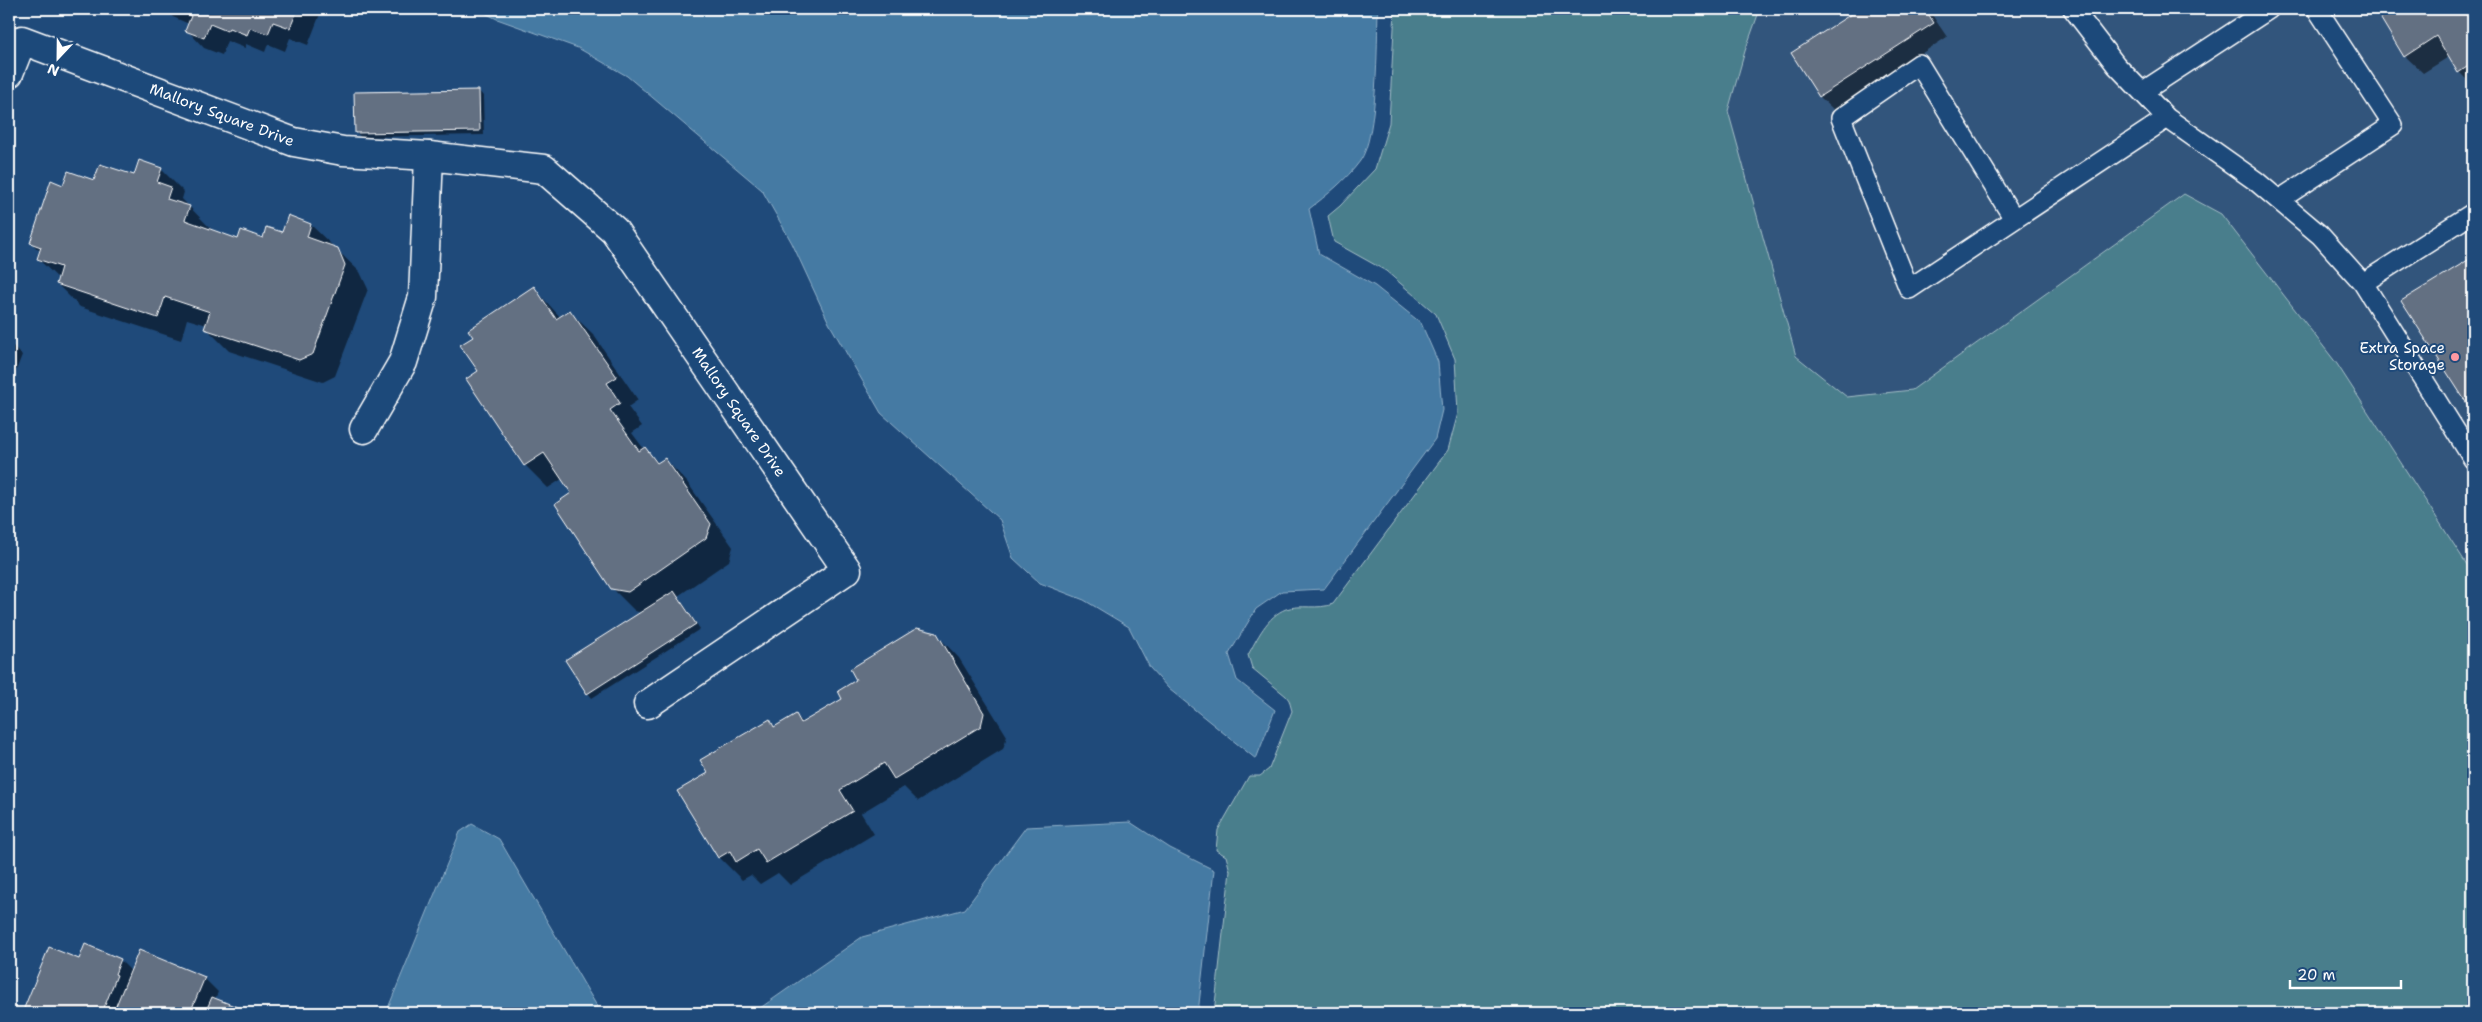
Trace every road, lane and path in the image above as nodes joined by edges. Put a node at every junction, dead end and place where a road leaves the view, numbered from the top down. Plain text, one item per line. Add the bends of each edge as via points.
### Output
1 (2073, 9) edge
2 (2269, 9) edge
3 (2317, 9) edge
4 (15, 37) edge
5 (9, 73) edge
6 (2142, 92) junction
7 (2167, 118) junction
8 (429, 156) junction
9 (2279, 200) junction
10 (2473, 213) edge
11 (2014, 219) junction
12 (2363, 283) junction
13 (364, 429) dead end
14 (2473, 459) edge
15 (648, 704) dead end

1 - 6 lane via 2116,65
2 - 6 lane
3 - 9 lane via 2393,125
4 - 5 street, Mallory Square Drive
4 - 8 street, Mallory Square Drive via 294,142 343,151
6 - 7 lane
7 - 9 lane
7 - 11 lane
8 - 13 street via 423,297 403,362
8 - 15 street, Mallory Square Drive via 544,169 614,230 847,570
9 - 12 lane via 2320,235
10 - 12 lane
11 - 11 lane via 1908,289 1841,118 1919,64
12 - 14 lane

